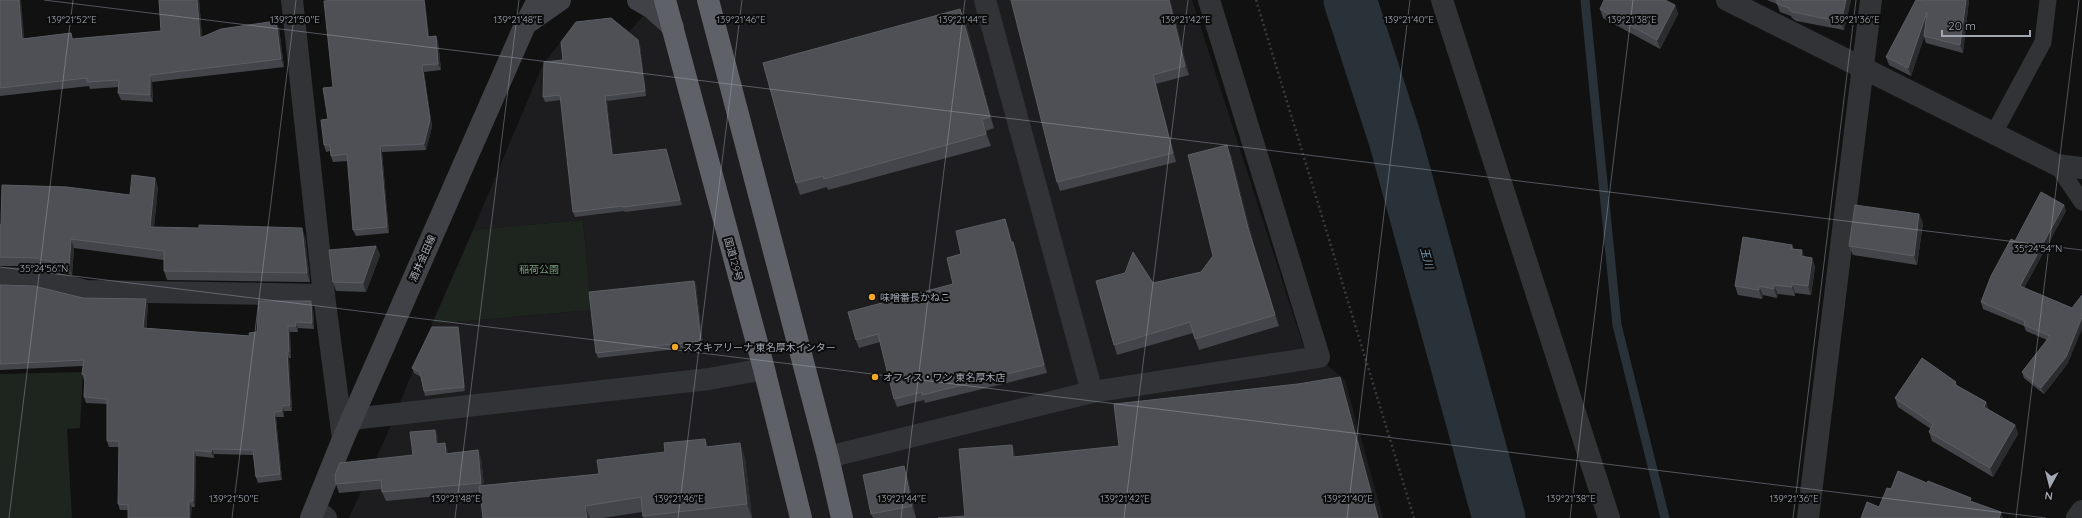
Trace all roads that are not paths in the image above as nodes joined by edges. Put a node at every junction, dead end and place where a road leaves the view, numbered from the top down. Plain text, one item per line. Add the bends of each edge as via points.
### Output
1 (292, 0) edge
2 (538, 0) edge
3 (560, 0) edge
4 (638, 0) edge
5 (665, 0) edge
6 (708, 0) edge
7 (985, 0) edge
8 (1209, 0) edge
9 (1442, 0) edge
10 (1727, 0) edge
11 (1871, 0) edge
12 (2048, 0) edge
13 (525, 25) junction
14 (672, 27) junction
15 (1862, 68) junction
16 (1994, 134) junction
17 (2057, 165) junction
18 (2082, 168) edge
19 (2082, 202) edge
20 (0, 278) edge
21 (324, 294) junction
22 (764, 369) junction
23 (1092, 392) junction
24 (352, 419) junction
25 (343, 439) junction
26 (828, 457) junction
27 (2082, 511) edge
28 (317, 515) edge
29 (801, 518) edge
30 (842, 518) edge
31 (1609, 518) edge
32 (1808, 518) edge
33 (2077, 518) edge

1 - 21 street
2 - 13 main road, 酒井金田線
3 - 13 main road
4 - 14 main road via 652,8
5 - 14 highway, 国道129号
6 - 26 highway
7 - 23 street
8 - 23 street via 1319,357
9 - 31 street
10 - 15 street
11 - 15 street
12 - 16 lane via 2043,42
13 - 24 main road, 酒井金田線
14 - 22 highway, 国道129号
15 - 16 street
15 - 32 street
16 - 17 street
17 - 18 street
17 - 19 lane
20 - 21 street via 38,279 86,291
21 - 25 street
22 - 24 street via 709,379
22 - 29 highway, 国道129号
23 - 26 street
24 - 25 main road, 酒井金田線
25 - 28 main road, 酒井金田線
26 - 30 highway
27 - 33 street

